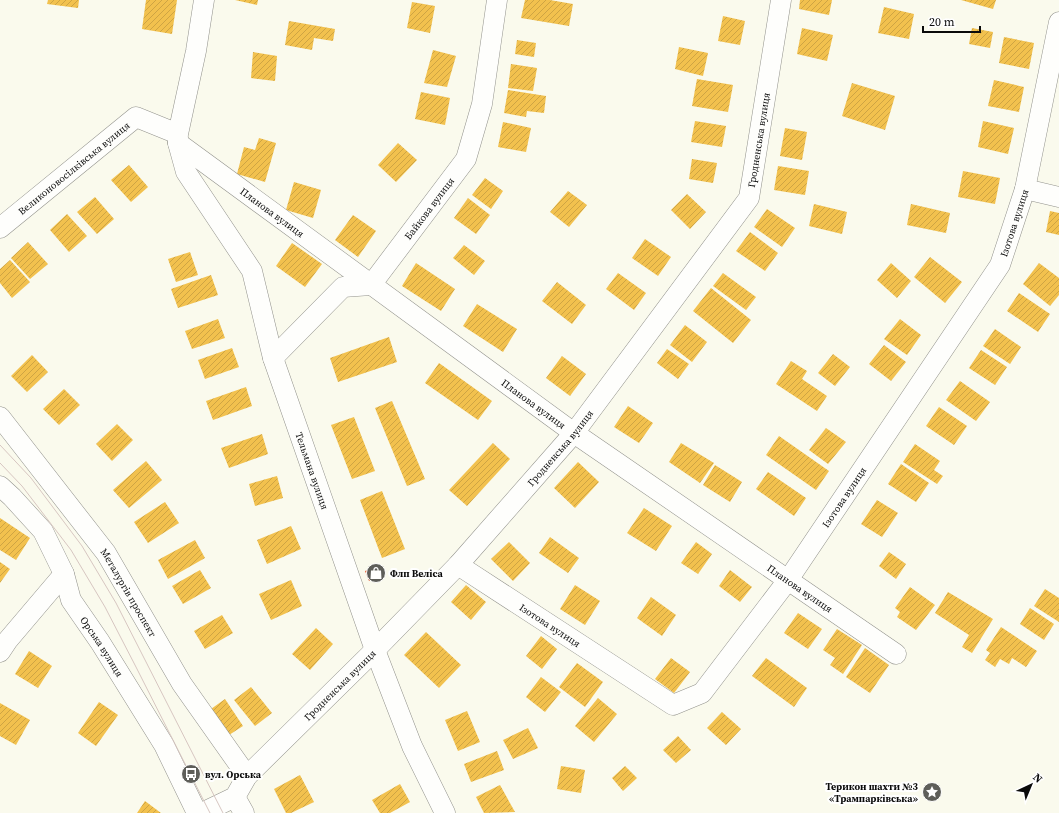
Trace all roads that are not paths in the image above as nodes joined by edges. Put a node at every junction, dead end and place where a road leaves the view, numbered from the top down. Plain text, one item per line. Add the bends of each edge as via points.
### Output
1 (204, 0) edge
2 (497, 0) edge
3 (781, 0) edge
4 (1059, 22) edge
5 (178, 138) junction
6 (1025, 189) junction
7 (1059, 197) edge
8 (0, 228) edge
9 (371, 285) junction
10 (274, 358) junction
11 (0, 417) edge
12 (574, 433) junction
13 (0, 486) edge
14 (458, 565) junction
15 (64, 574) junction
16 (788, 580) junction
17 (375, 650) junction
18 (0, 652) edge
19 (896, 654) dead end
20 (247, 776) junction
21 (240, 805) edge
22 (197, 813) edge
23 (204, 813) edge
24 (445, 813) edge

1 - 5 street
2 - 9 street, Байкова вулиця via 482,104 466,159
3 - 12 street, Гродненська вулиця via 749,198
4 - 6 street, Ізотова вулиця
5 - 8 street, Великоновосілківська вулиця via 136,117
5 - 9 street, Планова вулиця
5 - 10 street, Тельмана вулиця via 186,172 252,271
6 - 7 street
6 - 16 street, Ізотова вулиця via 1000,265
9 - 10 street via 343,287
9 - 12 street, Планова вулиця
10 - 17 street, Тельмана вулиця
11 - 20 street, Металургів проспект via 106,553 182,684
12 - 14 street, Гродненська вулиця
12 - 16 street, Планова вулиця
13 - 15 street, Орська вулиця via 43,531
14 - 16 street, Ізотова вулиця via 673,705 702,693
14 - 17 street, Гродненська вулиця
15 - 18 street
15 - 22 street, Орська вулиця via 71,600 164,745
16 - 19 street, Планова вулиця
17 - 20 street, Гродненська вулиця
17 - 24 street, Тельмана вулиця via 412,746
20 - 21 street, Гродненська вулиця
21 - 23 street, Гродненська вулиця via 208,810

